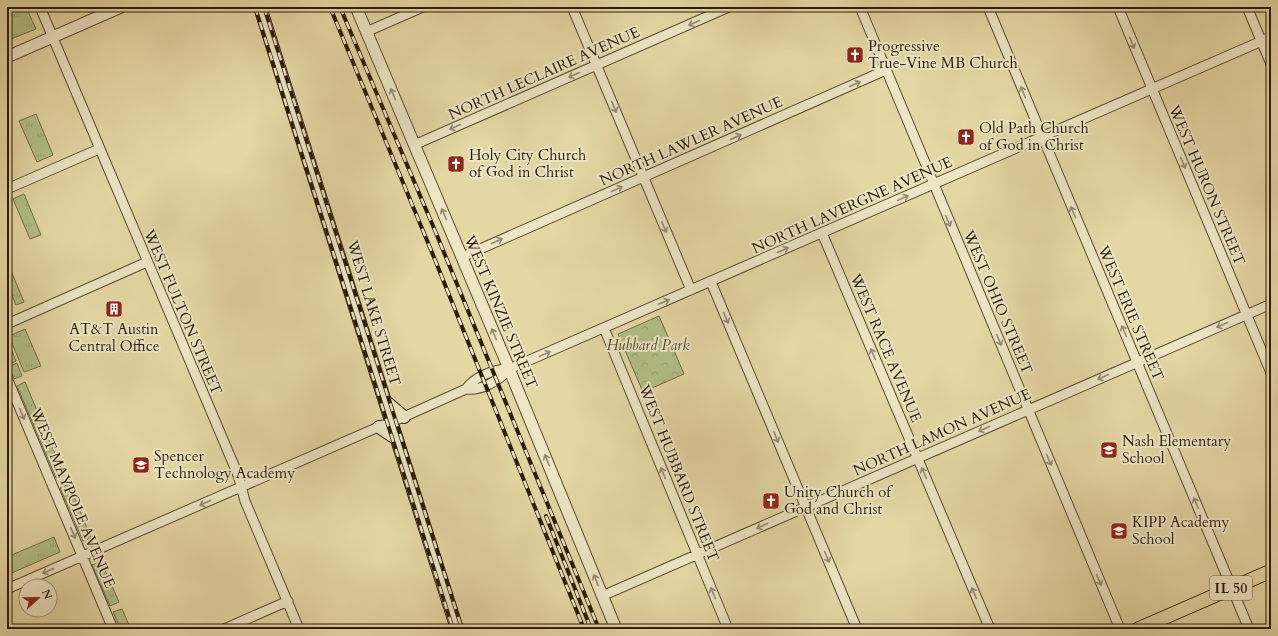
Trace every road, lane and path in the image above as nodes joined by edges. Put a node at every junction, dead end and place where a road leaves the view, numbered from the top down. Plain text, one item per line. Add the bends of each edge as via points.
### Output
1 (40, 7) edge
2 (121, 7) edge
3 (260, 7) edge
4 (356, 7) edge
5 (423, 7) edge
6 (572, 7) edge
7 (729, 7) edge
8 (860, 7) edge
9 (988, 7) edge
10 (1118, 7) edge
11 (1247, 7) edge
12 (366, 32) junction
13 (52, 37) junction
14 (1271, 37) edge
15 (1262, 42) junction
16 (7, 57) edge
17 (1271, 64) edge
18 (596, 65) junction
19 (886, 70) junction
20 (1152, 90) junction
21 (1042, 137) junction
22 (414, 145) junction
23 (99, 149) junction
24 (644, 178) junction
25 (933, 185) junction
26 (7, 189) edge
27 (822, 233) junction
28 (462, 257) junction
29 (147, 262) junction
30 (711, 282) junction
31 (691, 290) junction
32 (1271, 304) edge
33 (1246, 314) junction
34 (7, 324) edge
35 (604, 328) junction
36 (1137, 362) junction
37 (375, 369) junction
38 (509, 370) junction
39 (1271, 373) edge
40 (7, 378) edge
41 (1028, 410) junction
42 (391, 422) junction
43 (917, 458) junction
44 (407, 470) junction
45 (241, 487) junction
46 (806, 507) junction
47 (697, 554) junction
48 (82, 556) junction
49 (1271, 571) edge
50 (1232, 588) junction
51 (7, 589) edge
52 (602, 596) junction
53 (288, 601) junction
54 (113, 629) edge
55 (224, 629) edge
56 (299, 629) edge
57 (457, 629) edge
58 (616, 629) edge
59 (728, 629) edge
60 (857, 629) edge
61 (990, 629) edge
62 (1120, 629) edge
63 (1138, 629) edge
64 (1249, 629) edge

1 - 13 street, WEST FULTON STREET
2 - 13 street
3 - 37 main road, WEST LAKE STREET
4 - 12 street, WEST KINZIE STREET
5 - 12 street
6 - 18 street
7 -> 18 street, NORTH LECLAIRE AVENUE
8 - 19 street, WEST OHIO STREET
21 -> 9 street, WEST ERIE STREET
10 -> 20 street, WEST HURON STREET
11 - 15 street
22 -> 12 street, WEST KINZIE STREET
13 - 16 street
13 - 23 street, WEST FULTON STREET
14 - 15 street, NORTH LAVERGNE AVENUE
15 - 17 street
15 - 20 street, NORTH LAVERGNE AVENUE
18 -> 22 street, NORTH LECLAIRE AVENUE
18 -> 24 street
24 -> 19 street, NORTH LAWLER AVENUE
19 - 25 street, WEST OHIO STREET
20 - 21 street, NORTH LAVERGNE AVENUE
20 -> 33 street, WEST HURON STREET
21 - 25 street, NORTH LAVERGNE AVENUE
36 -> 21 street, WEST ERIE STREET
28 -> 22 street, WEST KINZIE STREET
23 - 26 street
23 - 29 street, WEST FULTON STREET
28 -> 24 street, NORTH LAWLER AVENUE
24 -> 31 street
27 -> 25 street, NORTH LAVERGNE AVENUE
25 -> 41 street, WEST OHIO STREET
30 -> 27 street, NORTH LAVERGNE AVENUE
43 -> 27 street, WEST RACE AVENUE
38 -> 28 street, WEST KINZIE STREET
29 - 34 street
29 - 45 street, WEST FULTON STREET via 238,474
30 - 31 street, NORTH LAVERGNE AVENUE
30 -> 46 street
35 -> 31 street, NORTH LAVERGNE AVENUE
32 - 33 street, NORTH LAMON AVENUE
33 -> 36 street, NORTH LAMON AVENUE
33 - 39 street, WEST HURON STREET
38 -> 35 street, NORTH LAVERGNE AVENUE
47 -> 35 street, WEST HUBBARD STREET
36 -> 41 street, NORTH LAMON AVENUE
50 -> 36 street, WEST ERIE STREET
37 - 42 main road, WEST LAKE STREET
37 - 42 main road via 371,382
38 - 42 street, NORTH LAVERGNE AVENUE via 502,378 475,390 466,389
52 -> 38 street, WEST KINZIE STREET
40 -> 48 street, WEST MAYPOLE AVENUE
41 -> 43 street, NORTH LAMON AVENUE
41 -> 62 street, WEST OHIO STREET
42 - 44 main road, WEST LAKE STREET
42 - 44 main road via 412,459
42 - 45 street, NORTH LAVERGNE AVENUE
43 - 46 street, NORTH LAMON AVENUE
61 -> 43 street, WEST RACE AVENUE
44 - 57 main road, WEST LAKE STREET
45 -> 48 street, NORTH LAVERGNE AVENUE
45 - 53 street, WEST FULTON STREET
46 -> 47 street, NORTH LAMON AVENUE
46 -> 60 street
47 - 52 street, NORTH LAMON AVENUE
59 -> 47 street, WEST HUBBARD STREET
48 -> 51 street, NORTH LAVERGNE AVENUE
48 - 54 street, WEST MAYPOLE AVENUE
49 - 50 main road, IL 50
50 - 63 main road, IL 50
50 - 64 street, WEST ERIE STREET
52 - 58 street, WEST KINZIE STREET
53 - 55 street
53 - 56 street, WEST FULTON STREET

